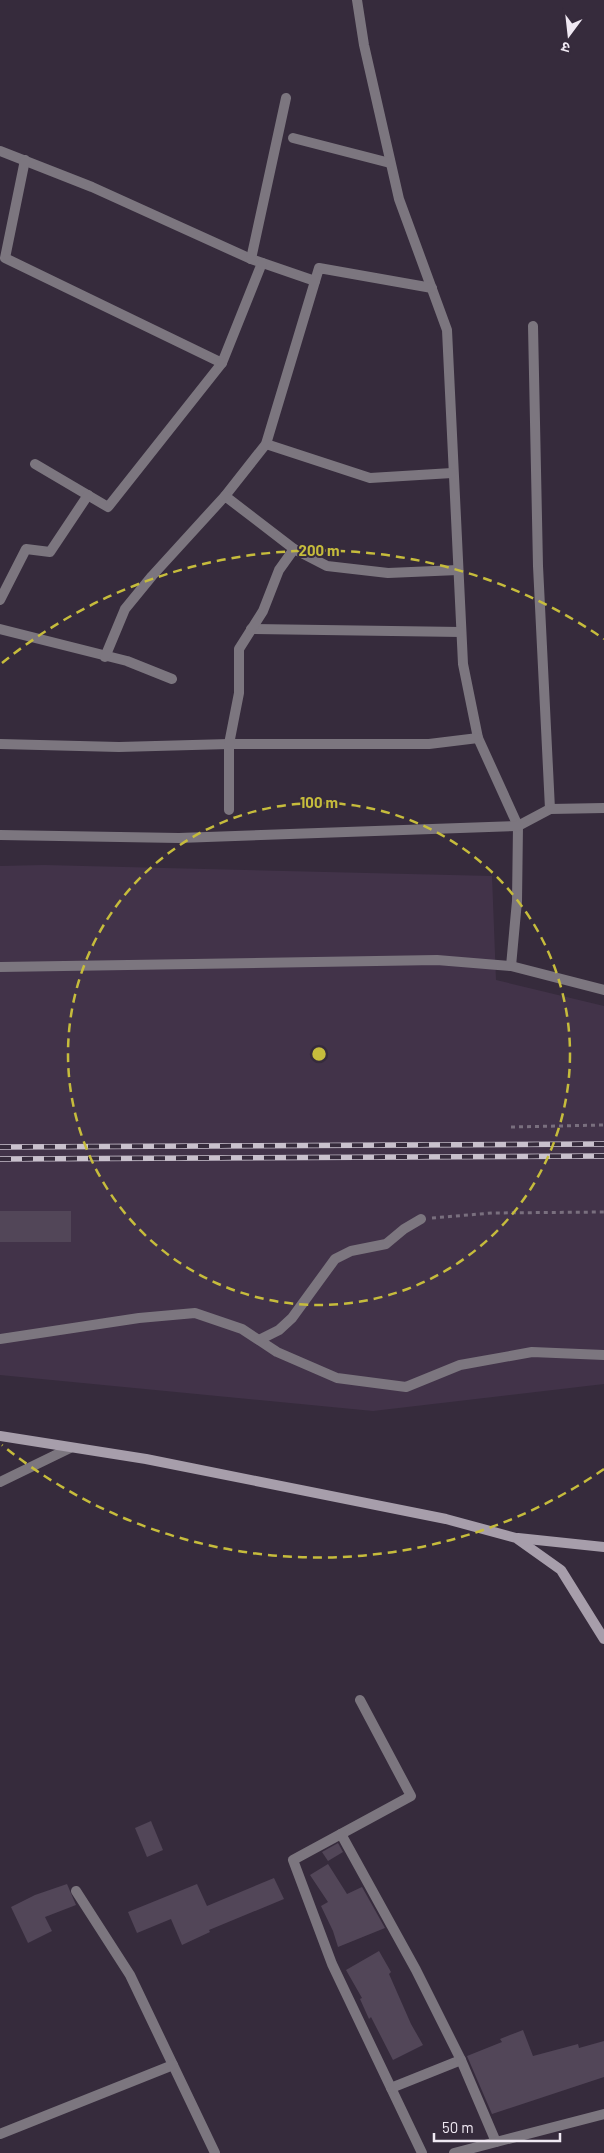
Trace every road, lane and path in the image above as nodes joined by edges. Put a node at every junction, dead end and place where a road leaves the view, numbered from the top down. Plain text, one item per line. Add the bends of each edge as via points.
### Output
1 (357, 0) edge
2 (286, 98) dead end
3 (293, 138) dead end
4 (0, 152) edge
5 (25, 160) junction
6 (390, 163) junction
7 (251, 259) junction
8 (262, 263) junction
9 (315, 281) junction
10 (432, 288) junction
11 (533, 326) dead end
12 (222, 363) junction
13 (266, 444) junction
14 (35, 464) dead end
15 (452, 473) junction
16 (88, 495) junction
17 (225, 496) junction
18 (294, 549) junction
19 (458, 570) junction
20 (0, 600) edge
21 (0, 629) edge
22 (252, 629) junction
23 (461, 632) junction
24 (105, 657) junction
25 (172, 679) dead end
26 (478, 738) junction
27 (0, 744) edge
28 (229, 744) junction
29 (604, 808) edge
30 (550, 809) junction
31 (229, 810) dead end
32 (518, 826) junction
33 (0, 835) edge
34 (511, 966) junction
35 (0, 967) edge
36 (604, 990) edge
37 (604, 1125) edge
38 (511, 1126) dead end
39 (604, 1212) edge
40 (421, 1219) joint
41 (0, 1339) edge
42 (259, 1340) junction
43 (604, 1355) edge
44 (0, 1436) edge
45 (70, 1448) junction
46 (0, 1482) edge
47 (516, 1538) junction
48 (604, 1547) edge
49 (604, 1639) edge
50 (360, 1700) dead end
51 (341, 1834) junction
52 (76, 1891) dead end
53 (461, 2060) junction
54 (173, 2065) junction
55 (391, 2088) junction
56 (604, 2114) edge
57 (0, 2134) edge
58 (496, 2142) junction
59 (215, 2153) edge
60 (422, 2153) edge
61 (454, 2153) edge

1 - 6 street
2 - 7 street
3 - 6 street
4 - 5 street
5 - 7 street
5 - 12 street via 5,258
6 - 10 street via 398,199
7 - 8 street
8 - 9 street
8 - 12 street
9 - 10 street via 319,268
9 - 13 street
10 - 15 street via 447,330
11 - 30 street via 538,556
12 - 16 street via 108,507
13 - 15 street via 370,478
13 - 17 street
14 - 16 street
15 - 19 street
16 - 20 street via 50,552 26,549
17 - 18 street
17 - 24 street via 125,609
18 - 19 street via 327,566 388,573
18 - 22 street via 279,570
19 - 23 street
21 - 24 street
22 - 23 street
22 - 28 street via 239,649 239,693
23 - 26 street via 463,664
24 - 25 street via 127,661
26 - 28 street via 429,744
26 - 32 street
27 - 28 street via 119,747
28 - 31 street
29 - 30 street
30 - 32 street
32 - 33 street via 179,838
32 - 34 street via 517,900
34 - 35 street via 437,960
34 - 36 street
37 - 38 path
39 - 40 path via 492,1213
40 - 42 street via 386,1244 335,1259 292,1318 279,1330
41 - 42 street via 195,1313 242,1330
42 - 43 street via 277,1352 338,1378 406,1388 460,1365 532,1352
44 - 45 main road
45 - 46 street
45 - 47 main road via 436,1517
47 - 48 main road
47 - 49 main road via 561,1570
50 - 51 street via 411,1796
51 - 53 street
51 - 55 street via 293,1860 332,1964
52 - 54 street via 130,1975
53 - 55 street
53 - 58 street
54 - 57 street
54 - 59 street
55 - 60 street
56 - 58 street
58 - 61 street

